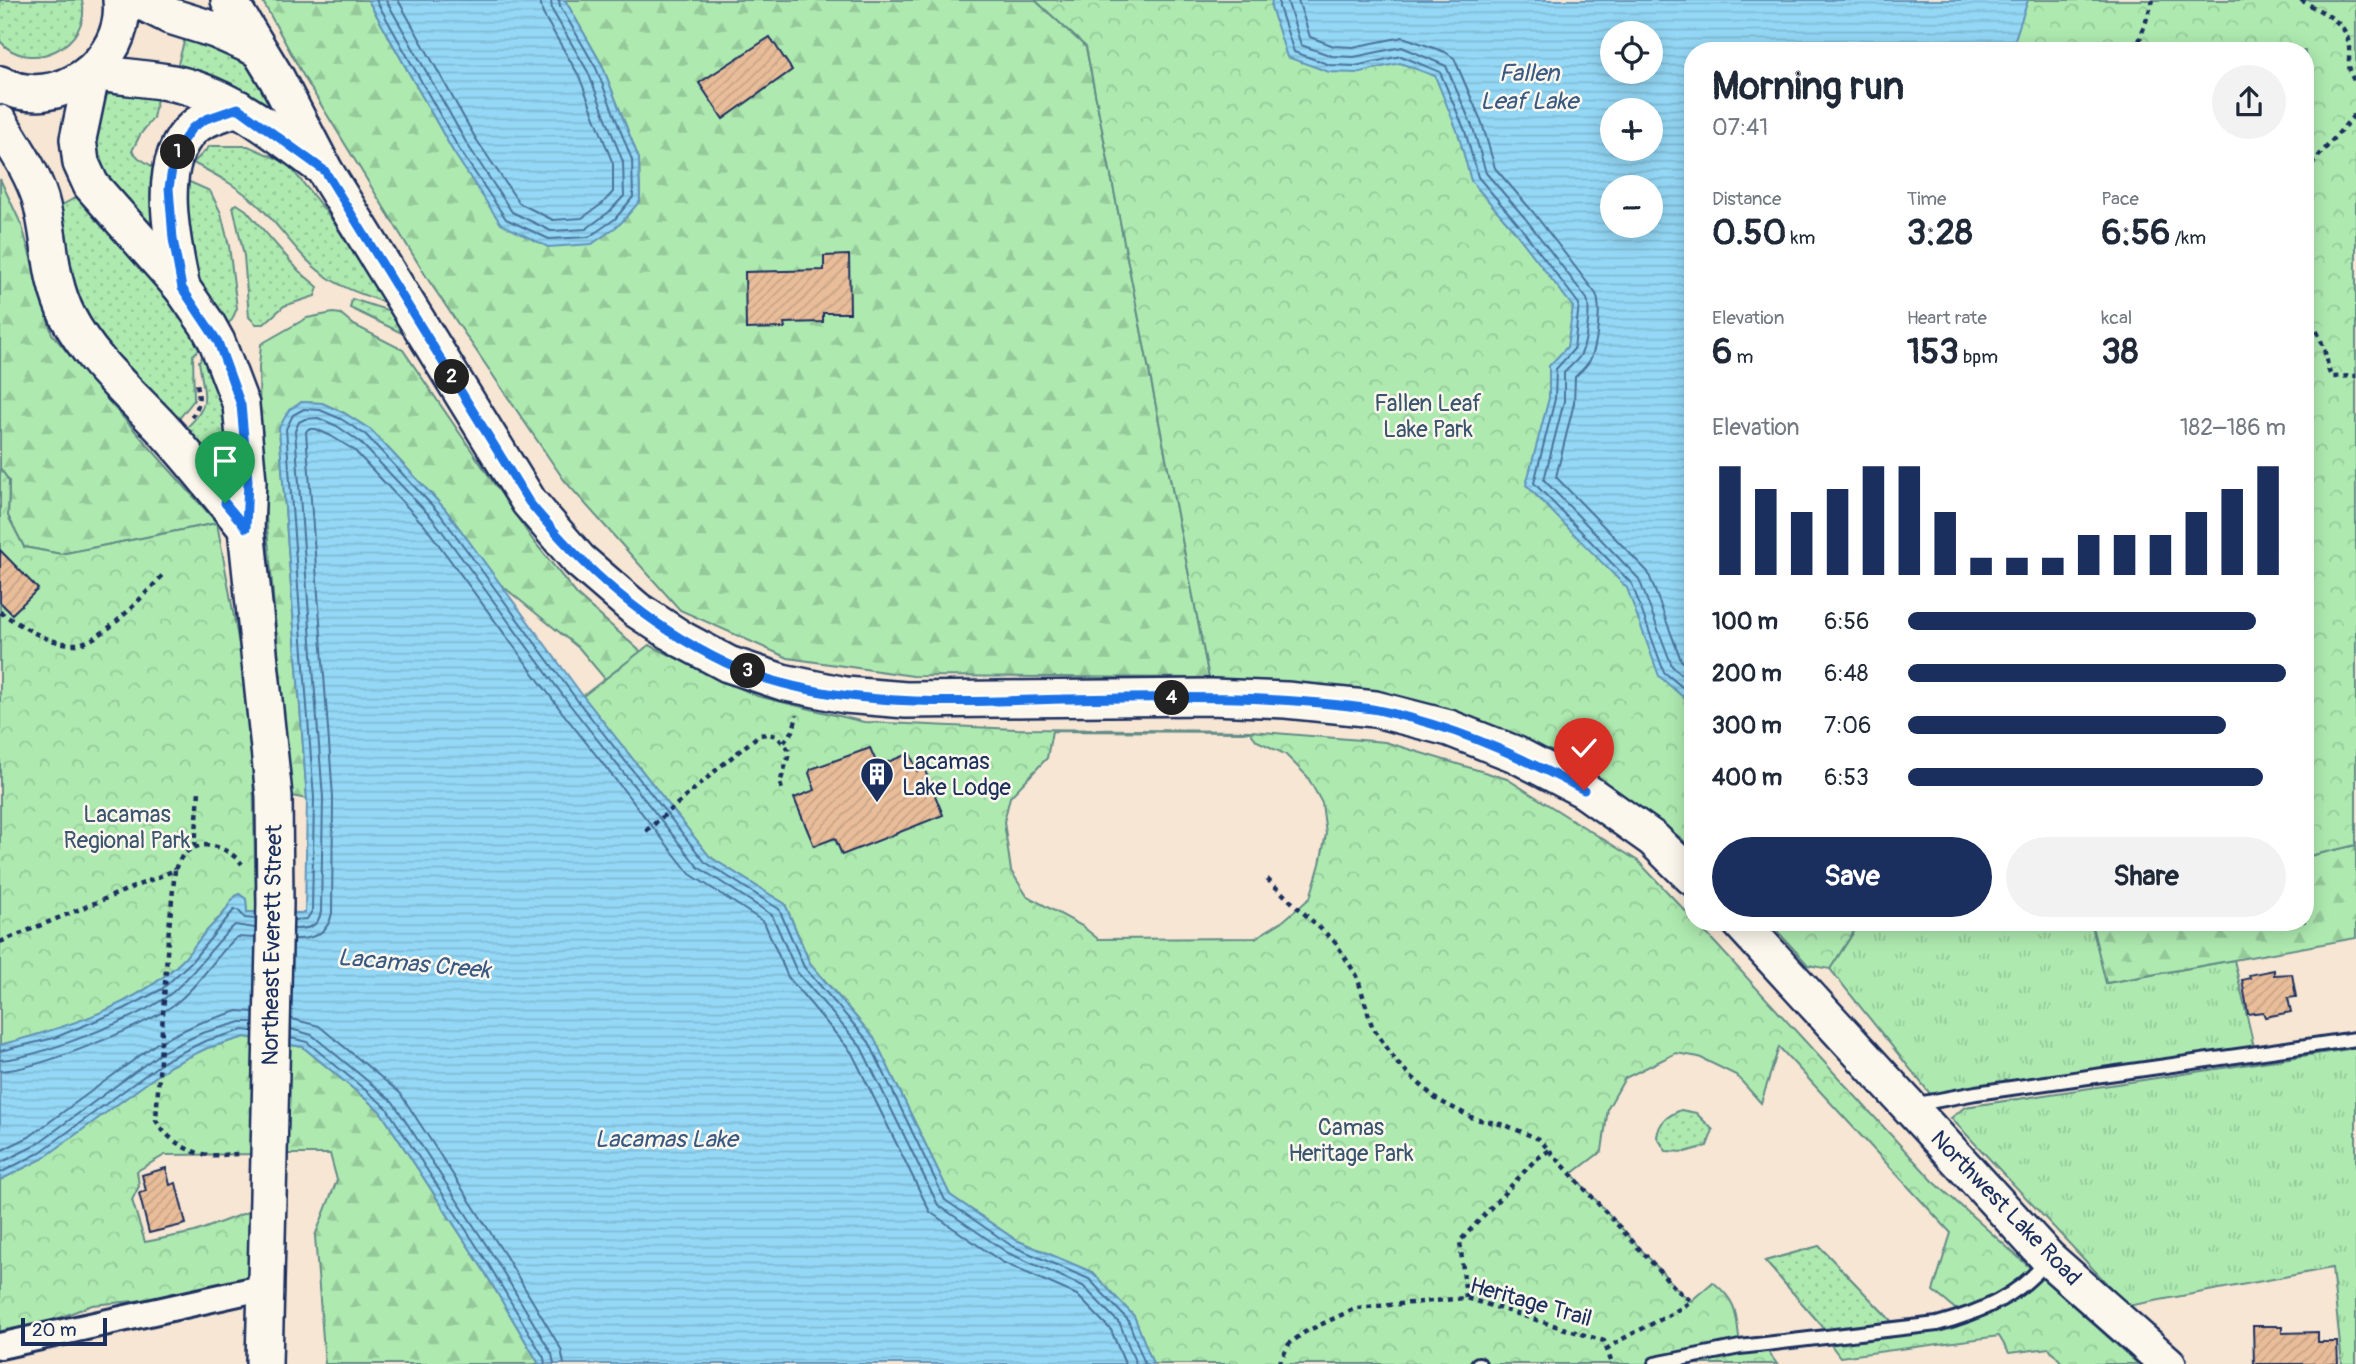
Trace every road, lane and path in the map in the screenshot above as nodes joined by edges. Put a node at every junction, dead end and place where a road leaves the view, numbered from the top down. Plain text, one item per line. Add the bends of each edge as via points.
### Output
1 (121, 0) edge
2 (138, 0) edge
3 (229, 0) edge
4 (2153, 0) edge
5 (2301, 0) edge
6 (2139, 42) edge
7 (258, 49) junction
8 (92, 72) junction
9 (2356, 83) edge
10 (0, 84) edge
11 (238, 108) junction
12 (2356, 113) edge
13 (0, 123) edge
14 (2314, 162) edge
15 (325, 171) junction
16 (182, 288) junction
17 (2314, 327) edge
18 (196, 371) dead end
19 (2356, 376) edge
20 (190, 419) dead end
21 (246, 528) junction
22 (164, 574) dead end
23 (0, 612) edge
24 (199, 790) dead end
25 (783, 793) dead end
26 (646, 831) dead end
27 (195, 847) junction
28 (245, 867) dead end
29 (1684, 869) edge
30 (174, 870) junction
31 (1267, 879) dead end
32 (1748, 931) edge
33 (0, 942) edge
34 (2356, 1039) edge
35 (1909, 1106) junction
36 (1550, 1150) junction
37 (269, 1154) junction
38 (2048, 1258) junction
39 (266, 1287) junction
40 (1466, 1298) junction
41 (0, 1346) edge
42 (1607, 1349) junction
43 (264, 1364) edge
44 (1279, 1364) edge
45 (1612, 1364) edge
46 (1655, 1364) edge
47 (2168, 1364) edge

1 - 8 main road via 114,43
2 - 7 main road
3 - 7 main road
4 - 6 path
5 - 9 path via 2334,20 2348,37 2349,74
7 - 15 main road
8 - 10 main road via 73,85 51,91 28,92
8 - 11 main road via 169,82
8 - 16 main road, Northeast Everett Street via 78,139 91,185
11 - 15 main road
11 - 16 main road via 192,128 173,163 170,211
12 - 14 path
13 - 21 main road via 31,173 41,201 57,289 79,336
15 - 29 main road via 537,511 579,560 637,610 728,664 792,685 906,700 1211,697 1375,709 1515,754 1584,790 1653,839
16 - 21 main road, Northeast Everett Street via 218,342 241,405 248,481
17 - 19 path via 2332,377
18 - 20 path via 199,403
21 - 37 main road, Northeast Everett Street via 274,796
22 - 23 path via 110,629 76,645 39,636
24 - 27 path
25 - 26 path via 780,783 788,749 777,736 759,735
27 - 28 path via 207,845 233,853
27 - 30 path via 183,853
30 - 33 path
30 - 37 path via 156,1120 166,1135 208,1156
31 - 36 path via 1335,942 1357,976 1372,1026 1398,1064 1436,1099 1475,1119 1539,1139
32 - 35 main road, Northwest Lake Road
34 - 35 lane
35 - 38 main road, Northwest Lake Road
36 - 40 path via 1535,1160 1460,1241
36 - 42 path via 1691,1301
37 - 39 main road, Northeast Everett Street
38 - 46 lane via 2019,1288 1956,1319 1740,1347
38 - 47 main road, Northwest Lake Road
39 - 41 street
39 - 43 main road, Northeast Everett Street
40 - 42 path, Heritage Trail via 1604,1341
40 - 44 path, Heritage Trail via 1356,1308 1305,1332 1289,1344
42 - 45 path, Heritage Trail

